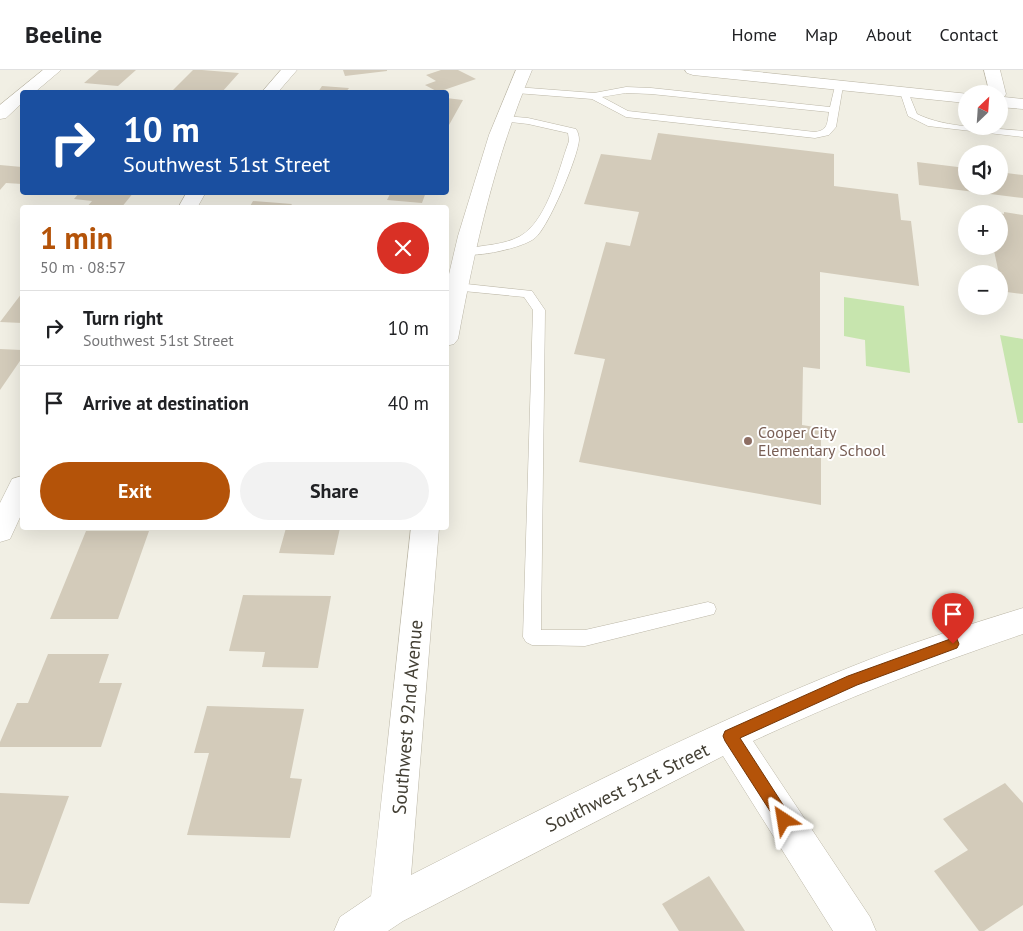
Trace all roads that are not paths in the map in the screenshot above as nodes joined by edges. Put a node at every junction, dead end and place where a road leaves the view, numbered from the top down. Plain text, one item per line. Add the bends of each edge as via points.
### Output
1 (53, 70) edge
2 (289, 70) edge
3 (524, 70) edge
4 (693, 70) edge
5 (992, 70) edge
6 (756, 73) edge
7 (996, 85) edge
8 (839, 86) junction
9 (28, 90) edge
10 (272, 90) edge
11 (516, 90) junction
12 (904, 92) junction
13 (594, 96) junction
14 (20, 97) edge
15 (958, 97) edge
16 (1008, 100) edge
17 (1023, 104) edge
18 (835, 110) junction
19 (0, 114) edge
20 (505, 119) junction
21 (1023, 134) edge
22 (465, 252) junction
23 (457, 287) junction
24 (449, 325) edge
25 (20, 490) edge
26 (425, 530) edge
27 (0, 531) edge
28 (708, 609) dead end
29 (1023, 621) edge
30 (730, 736) junction
31 (389, 907) junction
32 (354, 931) edge
33 (856, 931) edge

1 - 9 street
2 - 10 street
3 - 11 street
4 - 6 street
5 - 7 street
6 - 8 street
8 - 12 street
8 - 18 lane
11 - 13 lane
11 - 20 street
12 - 15 street
12 - 21 lane via 913,116 928,123
13 - 18 lane via 626,90 651,91
13 - 18 lane via 626,114 815,135 826,133 831,127
14 - 19 street
16 - 17 street
20 - 22 street via 478,195
20 - 22 lane via 561,127 573,131 574,140 541,225 530,236 504,245
22 - 23 street
23 - 24 street
23 - 28 lane via 528,294 539,310 532,637 585,638
25 - 27 street
26 - 31 street, Southwest 92nd Avenue
29 - 30 street, Southwest 51st Street via 853,680
30 - 31 street, Southwest 51st Street
30 - 33 street
31 - 32 street, Southwest 51st Street

